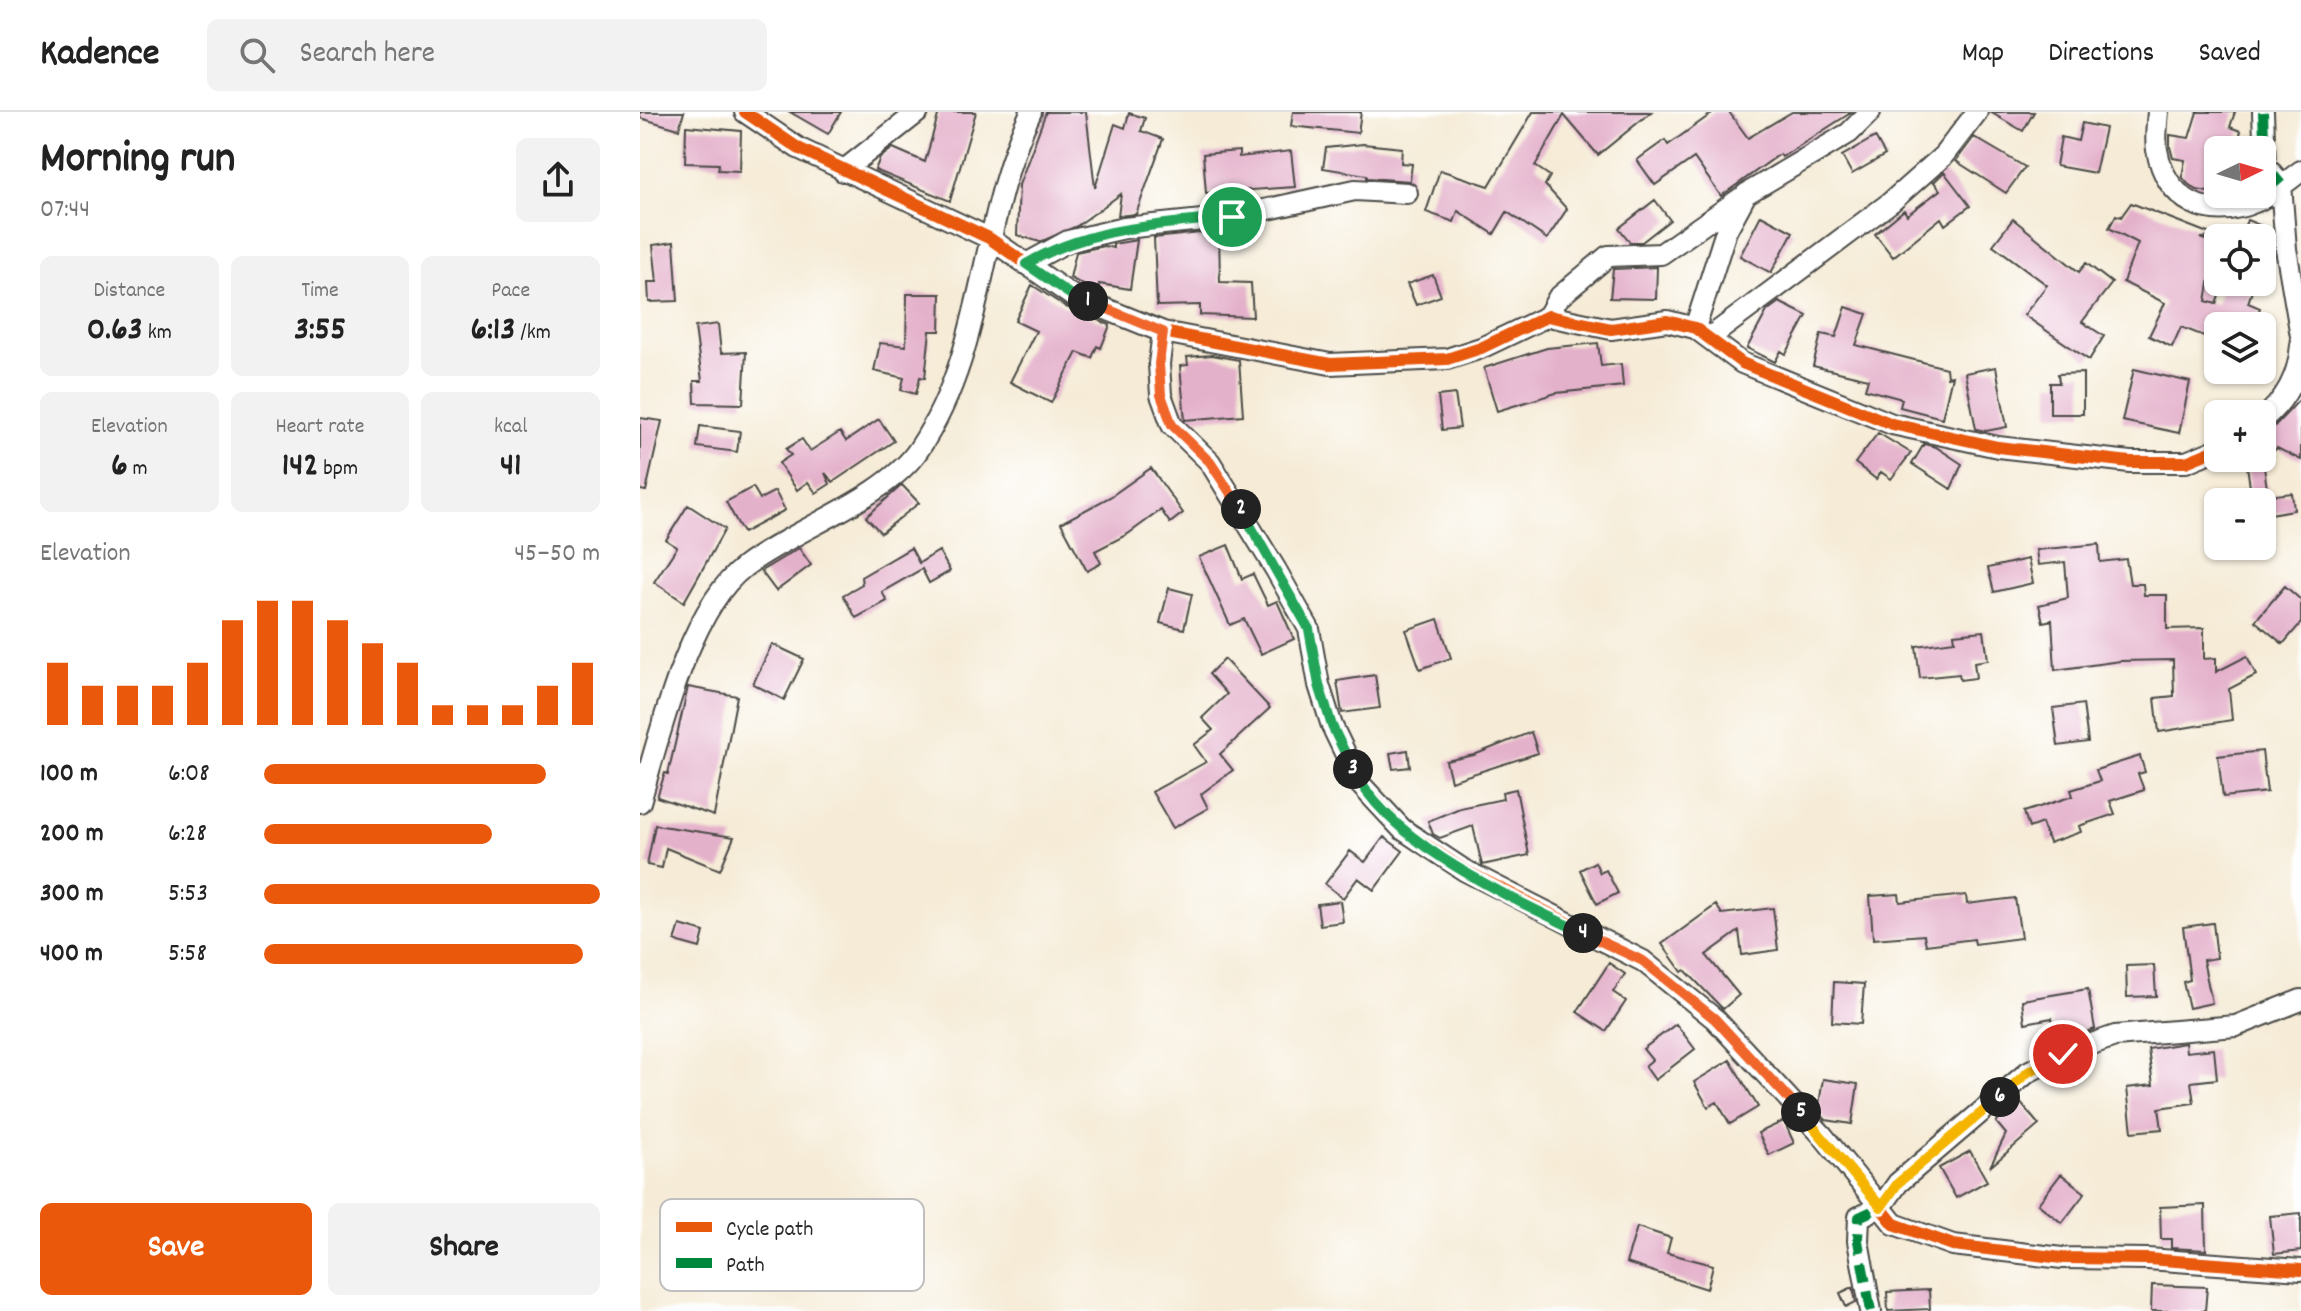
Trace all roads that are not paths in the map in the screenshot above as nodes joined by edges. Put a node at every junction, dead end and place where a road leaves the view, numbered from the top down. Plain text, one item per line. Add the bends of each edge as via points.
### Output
1 (745, 112) edge
2 (918, 112) edge
3 (1031, 112) edge
4 (1870, 112) edge
5 (1977, 112) edge
6 (2158, 112) edge
7 (2263, 112) edge
8 (843, 171) junction
9 (2301, 171) edge
10 (2281, 184) junction
11 (1407, 193) dead end
12 (1746, 194) junction
13 (989, 238) junction
14 (1026, 264) junction
15 (1548, 316) junction
16 (1163, 332) junction
17 (1702, 333) junction
18 (2301, 336) edge
19 (2301, 345) edge
20 (2276, 409) edge
21 (2204, 455) edge
22 (640, 802) edge
23 (2301, 1000) edge
24 (1881, 1207) junction
25 (2301, 1270) edge
26 (1871, 1311) edge

1 - 8 street
2 - 8 street
3 - 13 street via 1015,145
4 - 12 street via 1849,133
5 - 17 street via 1943,156 1891,202
6 - 10 street via 2157,149 2166,173 2185,200 2200,209 2220,211 2255,202
7 - 10 street via 2265,165
8 - 13 street
9 - 10 street
10 - 18 street
11 - 14 street via 1355,190 1232,217 1124,228 1068,241
12 - 15 street via 1661,254 1608,256 1558,298
12 - 17 street via 1726,231
13 - 14 street
13 - 22 street via 970,337 918,451 891,478 744,567 719,591 677,685
14 - 16 street via 1071,295
15 - 16 street via 1447,359 1330,364
15 - 17 street via 1611,329 1667,321
16 - 24 street via 1161,395 1172,425 1210,462 1309,629 1323,699 1360,784 1402,829 1464,870 1643,961 1703,1010 1823,1136
17 - 21 street via 1742,363 1892,424 1998,447 2130,462 2186,462
19 - 20 street via 2300,370
23 - 24 street via 2236,1026 2115,1036 2063,1054 2028,1072 1898,1183
24 - 25 street via 1894,1224 1953,1245 2062,1258
24 - 26 street via 1859,1217 1858,1241

